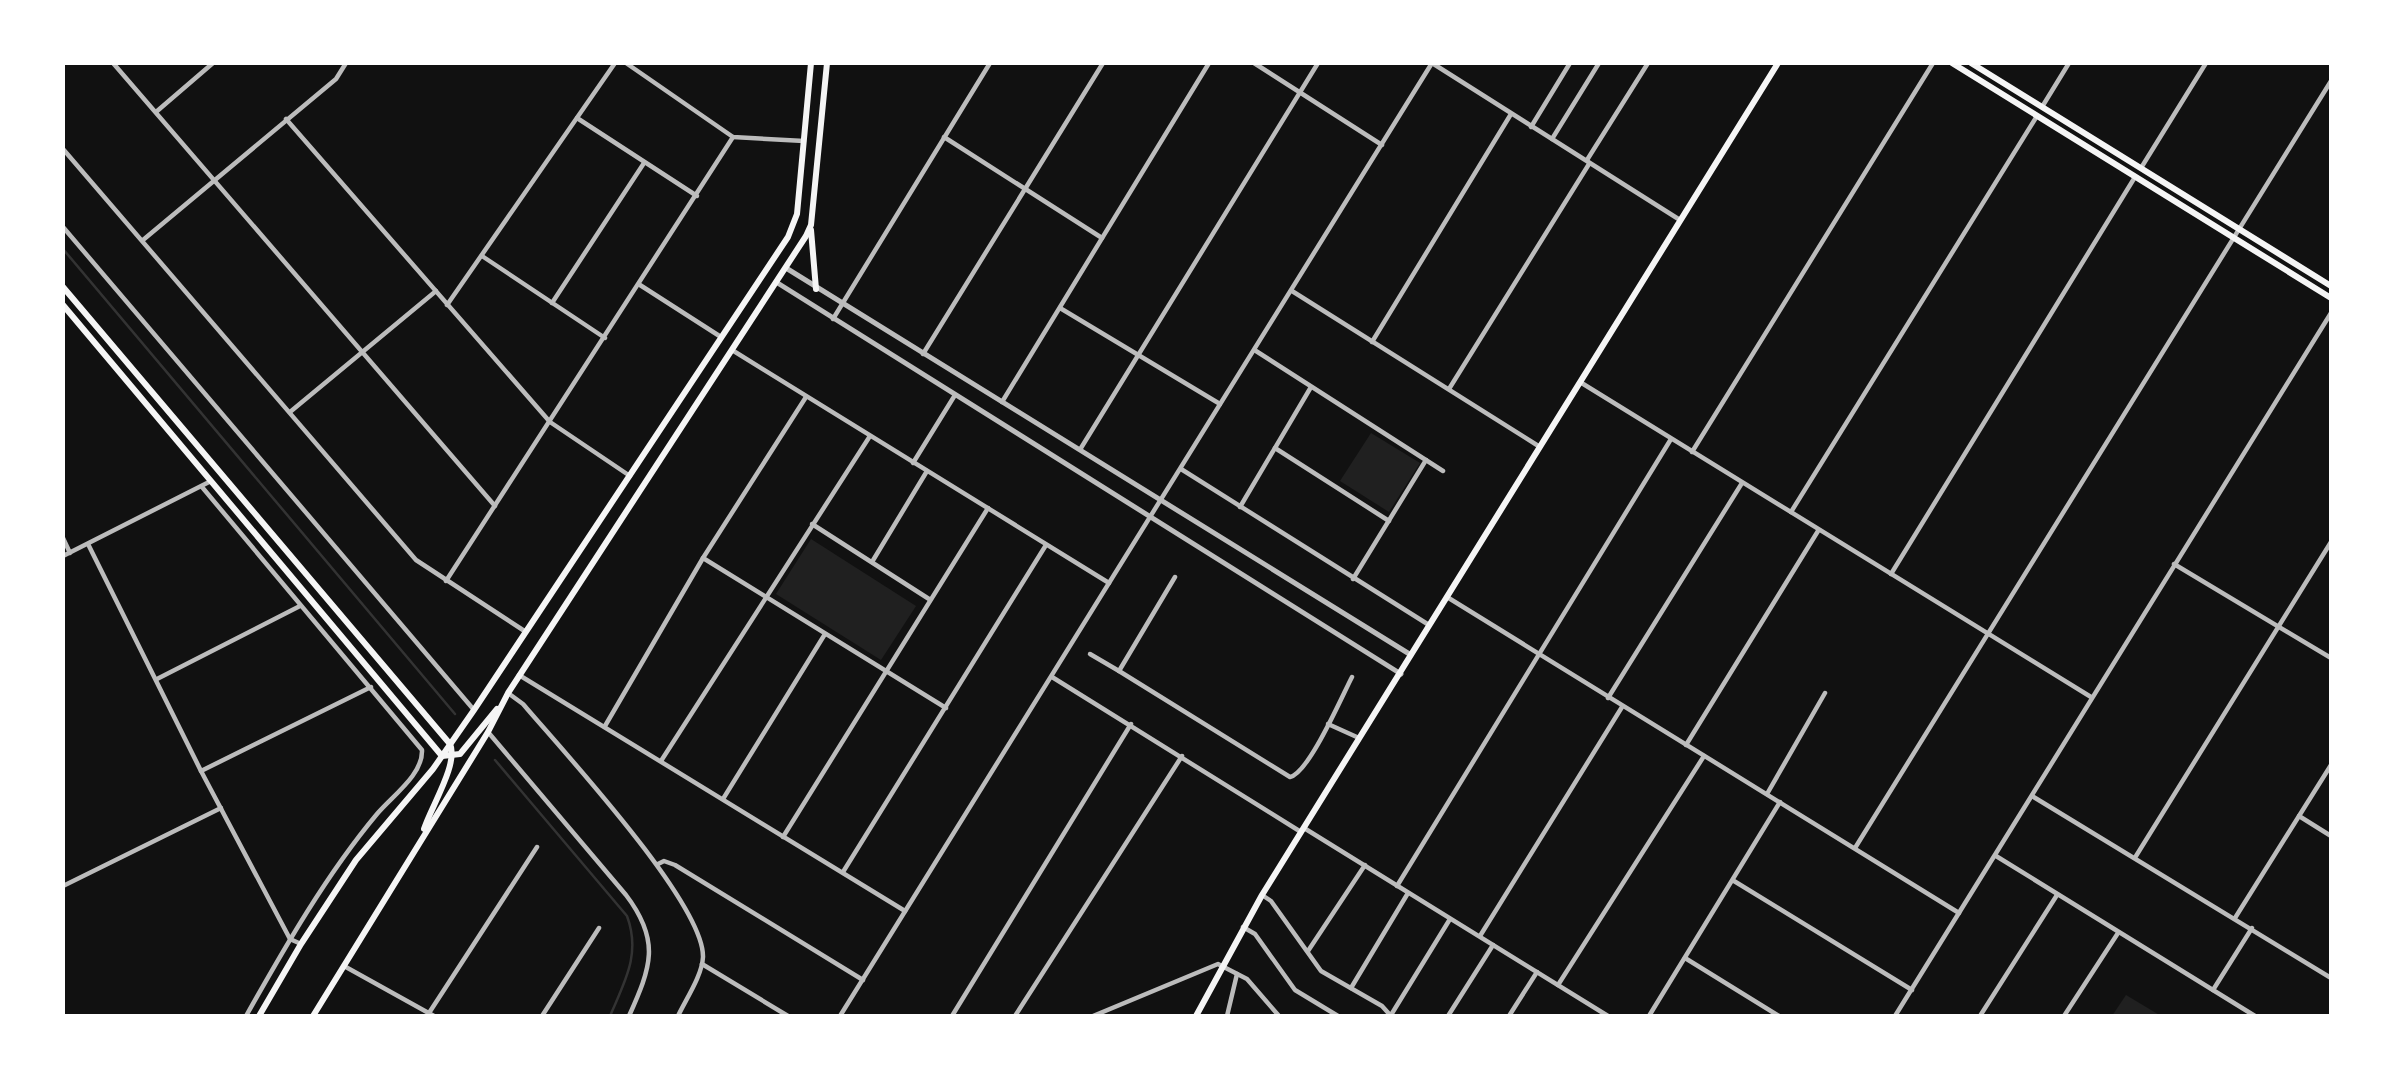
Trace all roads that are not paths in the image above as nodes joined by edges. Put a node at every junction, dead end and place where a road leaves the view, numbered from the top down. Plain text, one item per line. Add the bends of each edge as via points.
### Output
1 (113, 63) edge
2 (213, 63) edge
3 (346, 63) edge
4 (615, 63) edge
5 (626, 63) edge
6 (811, 63) edge
7 (827, 63) edge
8 (990, 63) edge
9 (1103, 63) edge
10 (1209, 63) edge
11 (1254, 63) edge
12 (1318, 63) edge
13 (1432, 63) edge
14 (1570, 63) edge
15 (1599, 63) edge
16 (1648, 63) edge
17 (1778, 63) edge
18 (1933, 63) edge
19 (1952, 63) edge
20 (1971, 63) edge
21 (2069, 63) edge
22 (2206, 63) edge
23 (2331, 81) edge
24 (1301, 92) junction
25 (2042, 107) junction
26 (156, 112) junction
27 (1511, 114) junction
28 (2037, 116) junction
29 (577, 118) junction
30 (286, 119) junction
31 (1531, 127) junction
32 (733, 137) junction
33 (944, 137) junction
34 (1552, 139) junction
35 (804, 141) junction
36 (1382, 145) junction
37 (63, 149) edge
38 (1588, 162) junction
39 (644, 163) junction
40 (2141, 168) junction
41 (2135, 177) junction
42 (213, 180) junction
43 (1026, 189) junction
44 (697, 196) junction
45 (1681, 220) junction
46 (811, 225) junction
47 (63, 227) edge
48 (2241, 229) junction
49 (1102, 238) junction
50 (2236, 238) junction
51 (143, 240) junction
52 (482, 256) junction
53 (786, 268) junction
54 (776, 282) junction
55 (640, 285) junction
56 (2331, 286) edge
57 (63, 287) edge
58 (816, 289) junction
59 (436, 291) junction
60 (1292, 291) junction
61 (2331, 298) edge
62 (552, 303) junction
63 (63, 305) edge
64 (447, 305) junction
65 (842, 305) junction
66 (1060, 308) junction
67 (2331, 313) edge
68 (833, 319) junction
69 (721, 337) junction
70 (606, 338) junction
71 (1371, 342) junction
72 (732, 350) junction
73 (1256, 351) junction
74 (362, 352) junction
75 (923, 354) junction
76 (1136, 354) junction
77 (1580, 382) junction
78 (1311, 387) junction
79 (1449, 389) junction
80 (955, 395) junction
81 (806, 397) junction
82 (1002, 401) junction
83 (1220, 404) junction
84 (290, 412) junction
85 (550, 422) junction
86 (870, 436) junction
87 (1671, 439) junction
88 (1540, 447) junction
89 (1275, 448) junction
90 (1080, 449) junction
91 (1692, 452) junction
92 (1426, 460) junction
93 (913, 463) junction
94 (1181, 469) junction
95 (927, 471) junction
96 (1443, 471) dead end
97 (630, 476) junction
98 (211, 481) junction
99 (1742, 483) junction
100 (202, 487) junction
101 (1162, 500) junction
102 (495, 506) junction
103 (1240, 507) junction
104 (988, 508) junction
105 (1791, 512) junction
106 (1152, 516) junction
107 (1389, 522) junction
108 (812, 524) junction
109 (1818, 531) junction
110 (63, 538) edge
111 (2331, 542) edge
112 (88, 544) junction
113 (1046, 545) junction
114 (70, 553) junction
115 (63, 556) edge
116 (703, 558) junction
117 (872, 562) junction
118 (2174, 564) junction
119 (1891, 574) junction
120 (1175, 577) dead end
121 (292, 578) junction
122 (1353, 579) junction
123 (446, 581) junction
124 (1109, 583) junction
125 (283, 585) junction
126 (766, 597) junction
127 (1447, 597) junction
128 (929, 599) junction
129 (300, 606) junction
130 (1429, 625) junction
131 (2278, 627) junction
132 (527, 632) junction
133 (825, 634) junction
134 (1987, 634) junction
135 (1540, 653) junction
136 (1090, 654) dead end
137 (1411, 655) junction
138 (2331, 658) edge
139 (885, 670) junction
140 (1119, 671) junction
141 (1401, 674) junction
142 (519, 675) junction
143 (1052, 677) junction
144 (1352, 677) dead end
145 (157, 679) junction
146 (371, 687) junction
147 (508, 693) junction
148 (1825, 693) dead end
149 (2091, 697) junction
150 (1608, 698) junction
151 (1622, 707) junction
152 (499, 708) junction
153 (946, 708) junction
154 (474, 710) junction
155 (1131, 724) junction
156 (1328, 724) junction
157 (605, 726) junction
158 (488, 732) junction
159 (1360, 739) junction
160 (450, 744) junction
161 (1686, 745) junction
162 (442, 756) junction
163 (1182, 756) junction
164 (1704, 756) junction
165 (453, 757) junction
166 (661, 761) junction
167 (2331, 765) edge
168 (201, 771) junction
169 (1767, 794) junction
170 (2032, 796) junction
171 (723, 799) junction
172 (1780, 802) junction
173 (221, 808) junction
174 (2299, 816) junction
175 (1303, 831) junction
176 (2331, 836) edge
177 (783, 837) junction
178 (422, 838) junction
179 (537, 847) dead end
180 (1855, 848) junction
181 (1996, 856) junction
182 (2136, 856) junction
183 (658, 864) junction
184 (1364, 865) junction
185 (843, 872) junction
186 (1734, 881) junction
187 (63, 886) edge
188 (1397, 886) junction
189 (1408, 893) junction
190 (1262, 895) junction
191 (2057, 895) junction
192 (905, 911) junction
193 (1959, 913) junction
194 (2235, 918) junction
195 (1450, 919) junction
196 (1243, 927) junction
197 (599, 928) dead end
198 (2252, 928) junction
199 (2118, 933) junction
200 (1480, 936) junction
201 (290, 939) junction
202 (301, 944) junction
203 (1493, 944) junction
204 (1308, 951) junction
205 (1685, 958) junction
206 (702, 964) junction
207 (1223, 965) junction
208 (343, 966) junction
209 (1536, 972) junction
210 (1237, 974) junction
211 (2331, 978) edge
212 (863, 980) junction
213 (1558, 985) junction
214 (1351, 988) junction
215 (1912, 990) junction
216 (2213, 990) junction
217 (432, 1014) edge
218 (246, 1016) edge
219 (259, 1016) edge
220 (313, 1016) edge
221 (541, 1016) edge
222 (629, 1016) edge
223 (678, 1016) edge
224 (788, 1016) edge
225 (840, 1016) edge
226 (952, 1016) edge
227 (1015, 1016) edge
228 (1093, 1016) edge
229 (1196, 1016) edge
230 (1227, 1016) edge
231 (1279, 1016) edge
232 (1338, 1016) edge
233 (1391, 1016) edge
234 (1448, 1016) edge
235 (1509, 1016) edge
236 (1608, 1016) edge
237 (1649, 1016) edge
238 (1779, 1016) edge
239 (1895, 1016) edge
240 (1980, 1016) edge
241 (2064, 1016) edge
242 (2255, 1016) edge

1 - 26 street
2 - 26 street
3 - 30 street via 343,72
4 - 29 street
5 - 32 street
6 - 35 main road
7 - 46 main road
8 - 33 street
9 - 43 street
10 - 49 street
11 - 24 street
12 - 24 street
13 - 27 street
13 - 36 street
14 - 31 street
15 - 34 street
16 - 38 street
17 - 45 main road
18 - 91 street
19 - 28 main road
20 - 25 main road
21 - 25 street
22 - 40 street
23 - 48 street
24 - 36 street
24 - 76 street
25 - 40 main road
26 - 42 street
27 - 31 street
27 - 71 street
28 - 41 main road
28 - 105 street
29 - 39 street
29 - 52 street
30 - 42 street
30 - 59 street
31 - 34 street
32 - 35 street
32 - 44 street
33 - 43 street
33 - 65 street
34 - 38 street
35 - 69 main road via 794,225
36 - 60 street
37 - 51 street
38 - 45 street
38 - 79 street
39 - 44 street
39 - 62 street
40 - 48 main road
41 - 50 main road
41 - 119 street
42 - 51 street
42 - 74 street
43 - 49 street
43 - 75 street
44 - 55 street
45 - 77 main road
46 - 53 main road
46 - 58 main road
47 - 154 street
48 - 50 street
48 - 56 main road
49 - 66 street
50 - 61 main road
50 - 134 street
51 - 84 street
52 - 62 street
52 - 64 street
53 - 54 main road
53 - 58 street
54 - 68 street
54 - 72 main road
55 - 69 street
55 - 70 street
57 - 160 main road
58 - 65 street
59 - 64 street
59 - 74 street
60 - 71 street
60 - 73 street
62 - 70 street
63 - 98 main road
64 - 85 street
65 - 68 street
65 - 75 street
66 - 76 street
66 - 82 street
67 - 118 street
68 - 80 street
69 - 97 main road
70 - 85 street
71 - 79 street
72 - 81 street
72 - 142 main road
73 - 78 street
73 - 83 street
74 - 84 street
74 - 102 street
75 - 82 street
76 - 83 street
76 - 90 street
77 - 87 street
77 - 88 main road
78 - 89 street
78 - 92 street
79 - 88 street
80 - 93 street
80 - 106 street
81 - 86 street
81 - 116 street
82 - 90 street
83 - 94 street
84 - 123 street via 416,560
85 - 97 street
85 - 102 street
86 - 93 street
86 - 108 street
87 - 91 street
87 - 135 street
88 - 127 main road
89 - 103 street
89 - 107 street
90 - 101 street
91 - 99 street
92 - 96 street
92 - 107 street
93 - 95 street
94 - 101 street
94 - 103 street
95 - 104 street
95 - 117 street
97 - 132 main road
98 - 100 street
98 - 121 main road
99 - 105 street
99 - 150 street
100 - 112 street
100 - 125 street
101 - 106 street
101 - 137 street
102 - 123 street
103 - 122 street
104 - 113 street
104 - 128 street
105 - 109 street
106 - 124 street
106 - 141 street
107 - 122 street
108 - 117 street
108 - 126 street
109 - 119 street
109 - 161 street
110 - 114 street
111 - 131 street
112 - 114 street
112 - 145 street
113 - 124 street
113 - 153 street
114 - 115 street
116 - 126 street
116 - 157 street
117 - 128 street
118 - 131 street
118 - 149 street
119 - 134 street
120 - 140 street
121 - 125 street
121 - 162 main road
122 - 130 street
123 - 132 street
124 - 143 street
125 - 129 street
126 - 133 street
126 - 166 street
127 - 130 main road
127 - 135 street
128 - 139 street
129 - 145 street
129 - 146 street
130 - 137 main road
131 - 138 street
131 - 182 street
132 - 154 main road
133 - 139 street
133 - 171 street
134 - 149 street
134 - 180 street
135 - 150 street
135 - 188 street
136 - 140 street
137 - 141 main road
139 - 153 street
139 - 177 street
140 - 156 street via 1290,777 1298,773
141 - 159 main road
142 - 147 main road
142 - 157 street
143 - 155 street
143 - 192 street
144 - 156 street
145 - 168 street
146 - 168 street
146 - 201 street via 417,741 422,759 369,824
147 - 152 main road
147 - 183 street via 523,704
148 - 169 street
149 - 170 street
150 - 151 street
151 - 161 street
151 - 200 street
152 - 158 main road
152 - 165 main road via 464,751
153 - 185 street
154 - 160 main road
155 - 163 street
155 - 226 street
156 - 159 street
157 - 166 street
158 - 178 main road
158 - 222 street via 626,895 645,924 649,964
159 - 175 main road
160 - 162 main road
160 - 165 main road
161 - 164 street
162 - 165 main road
162 - 202 main road via 375,835
163 - 175 street
163 - 227 street
164 - 169 street
164 - 213 street
165 - 178 main road
166 - 171 street
167 - 174 street
168 - 173 street
169 - 172 street
170 - 181 street
170 - 182 street
171 - 177 street
172 - 180 street
172 - 186 street
173 - 187 street
173 - 201 street
174 - 176 street
174 - 194 street
175 - 184 street
175 - 190 main road
177 - 185 street
178 - 208 main road
179 - 217 street
180 - 193 street
181 - 191 street
181 - 193 street
182 - 194 street
183 - 206 street via 699,938
183 - 212 street via 675,864
184 - 188 street
184 - 204 street
185 - 192 street
186 - 205 street
186 - 215 street
188 - 189 street
189 - 195 street
189 - 214 street
190 - 196 main road
190 - 204 street
191 - 199 street
191 - 240 street
192 - 212 street
193 - 215 street
194 - 198 street
195 - 200 street
195 - 233 street
196 - 207 main road
196 - 232 street via 1255,934 1295,990
197 - 221 street
198 - 211 street
198 - 216 street
199 - 216 street
199 - 241 street
200 - 203 street
201 - 202 street
201 - 218 street
202 - 219 main road
203 - 209 street
203 - 234 street
204 - 214 street via 1321,971
205 - 237 street
205 - 238 street
206 - 223 street
206 - 224 street
207 - 210 street
207 - 228 street via 1200,970
207 - 229 main road
208 - 217 street
208 - 220 main road
209 - 213 street
209 - 235 street
210 - 230 street
210 - 231 street via 1252,984
212 - 225 street
213 - 236 street
214 - 233 street
215 - 239 street
216 - 242 street

